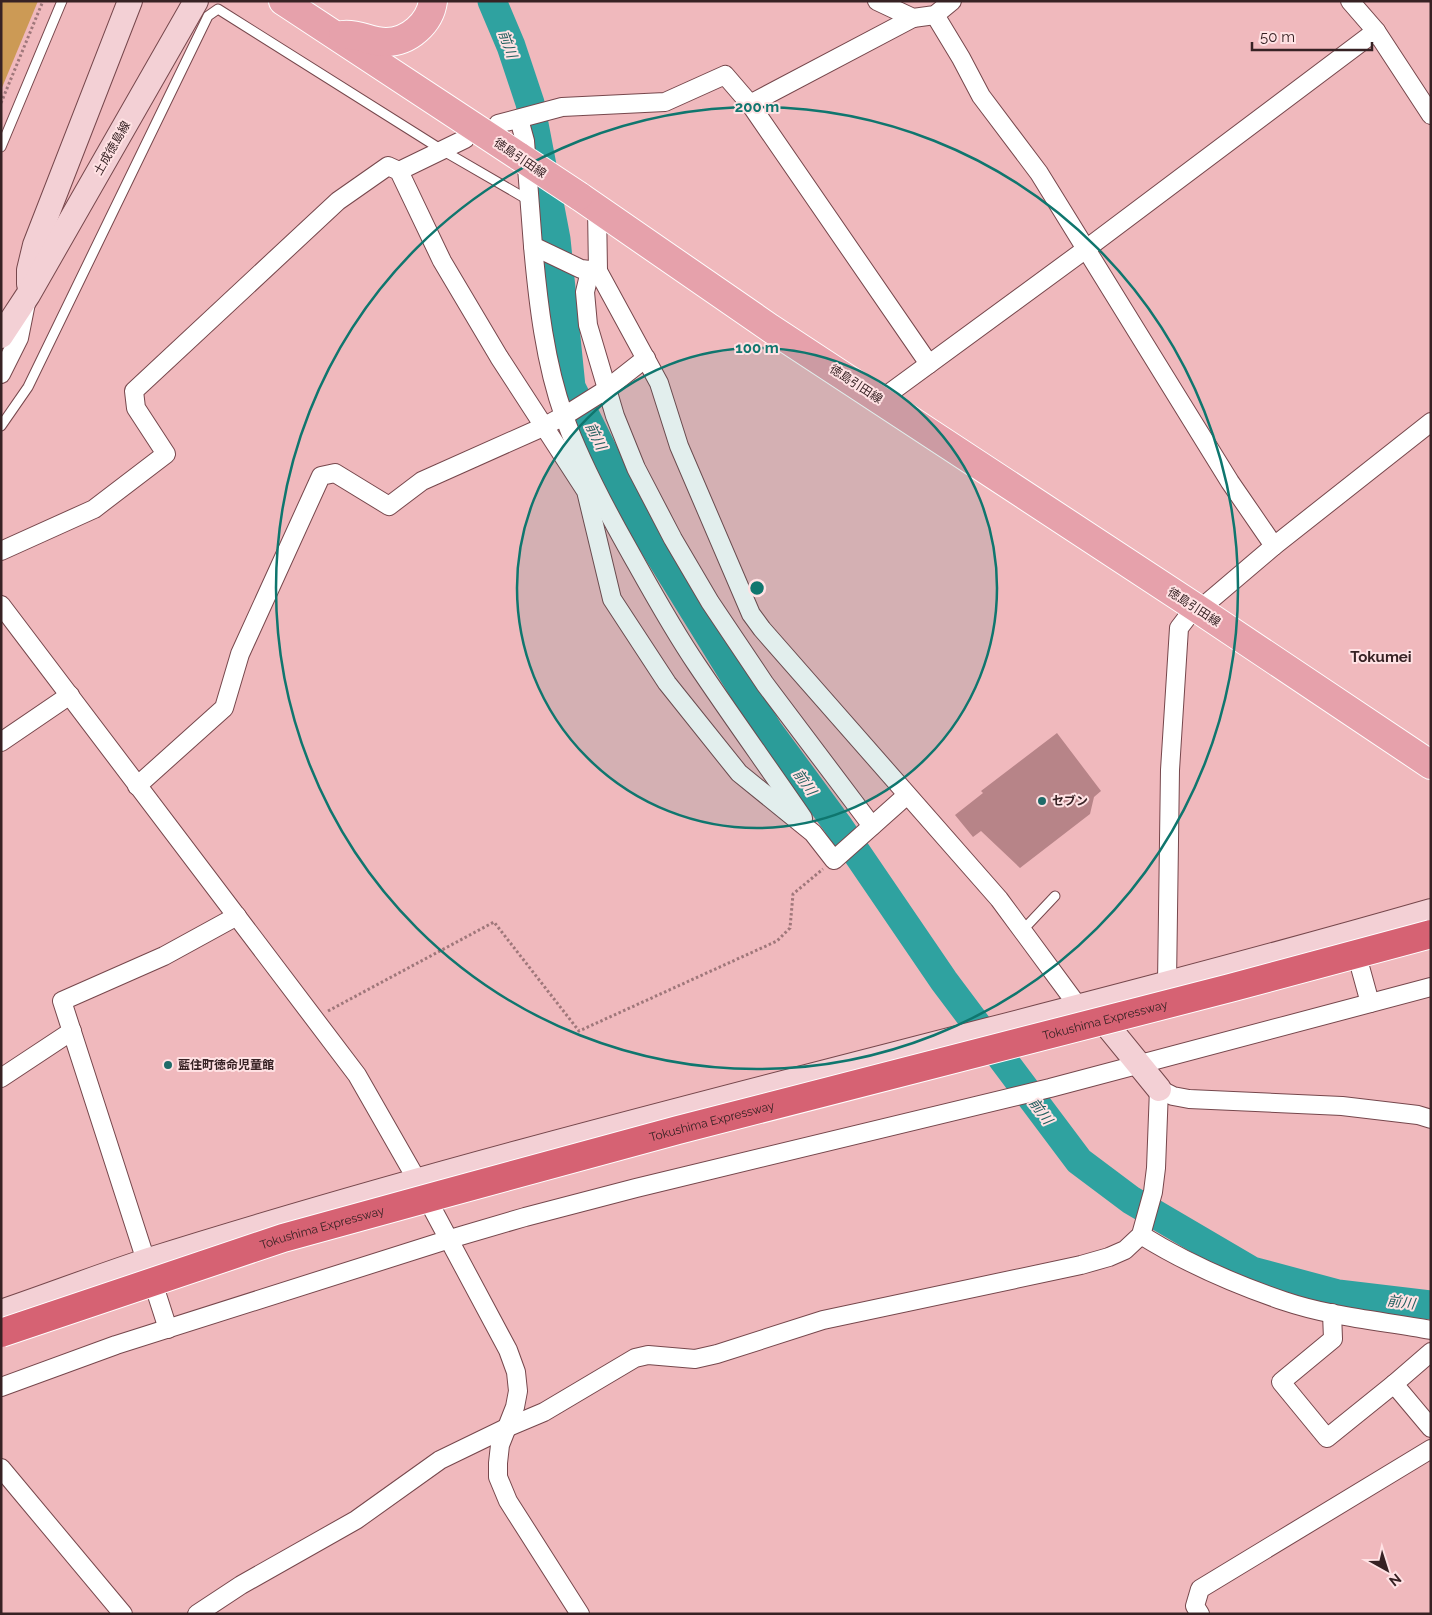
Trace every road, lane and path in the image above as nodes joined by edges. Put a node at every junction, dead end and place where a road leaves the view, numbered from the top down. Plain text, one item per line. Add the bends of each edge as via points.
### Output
1 (43, 1) edge
2 (62, 1) edge
3 (130, 1) edge
4 (196, 1) edge
5 (283, 1) edge
6 (433, 1) edge
7 (876, 1) edge
8 (952, 1) edge
9 (1350, 1) edge
10 (935, 15) junction
11 (913, 18) junction
12 (1376, 31) junction
13 (336, 36) junction
14 (1, 103) edge
15 (750, 104) junction
16 (1431, 115) edge
17 (521, 118) junction
18 (498, 124) dead end
19 (465, 139) dead end
20 (1, 147) edge
21 (442, 150) junction
22 (399, 171) junction
23 (530, 201) junction
24 (588, 202) junction
25 (536, 247) junction
26 (1086, 249) junction
27 (589, 271) junction
28 (28, 295) junction
29 (1, 336) edge
30 (646, 358) junction
31 (929, 364) junction
32 (1, 374) edge
33 (606, 390) junction
34 (880, 400) junction
35 (566, 414) junction
36 (1431, 422) edge
37 (1, 426) edge
38 (543, 427) junction
39 (1274, 546) junction
40 (1, 551) edge
41 (1, 605) edge
42 (1198, 609) junction
43 (70, 695) junction
44 (1, 742) edge
45 (1431, 764) edge
46 (137, 786) junction
47 (907, 794) junction
48 (870, 828) junction
49 (814, 833) junction
50 (835, 859) junction
51 (1055, 896) dead end
52 (1431, 911) edge
53 (237, 916) junction
54 (1022, 930) junction
55 (1350, 933) junction
56 (1431, 934) edge
57 (1167, 983) junction
58 (1431, 986) edge
59 (1370, 1002) junction
60 (1084, 1005) junction
61 (314, 1018) junction
62 (72, 1031) junction
63 (1138, 1065) junction
64 (1, 1078) edge
65 (1159, 1089) junction
66 (1431, 1119) edge
67 (417, 1180) junction
68 (1142, 1232) junction
69 (450, 1240) junction
70 (147, 1261) junction
71 (1, 1312) edge
72 (1332, 1313) junction
73 (168, 1329) junction
74 (1431, 1330) edge
75 (1, 1333) edge
76 (1431, 1352) edge
77 (1394, 1384) junction
78 (1, 1387) edge
79 (506, 1428) junction
80 (1431, 1428) edge
81 (1431, 1448) edge
82 (1, 1468) edge
83 (123, 1614) edge
84 (197, 1614) edge
85 (580, 1614) edge
86 (1200, 1614) edge

1 - 14 path
2 - 20 lane
3 - 28 street via 35,245
4 - 28 street, 土成徳島線
5 - 13 main road, 徳島引田線
6 - 13 main road via 432,11 421,26 405,38 387,42 352,33
7 - 11 street
8 - 10 street
9 - 12 street
10 - 11 street
10 - 26 street via 981,96 1039,173
11 - 15 street
12 - 16 street
12 - 26 street
13 - 24 main road, 徳島引田線, bridge
15 - 17 street via 725,75 665,102 562,108
15 - 31 street
17 - 18 street
17 - 23 street
19 - 21 street
21 - 22 street
21 - 23 lane
21 - 37 lane via 218,9 208,16 28,387
22 - 38 street via 442,261
22 - 40 street via 388,166 338,200 134,391 136,408 166,454 94,509
23 - 25 street
24 - 27 street
24 - 34 main road, 徳島引田線
25 - 27 street
25 - 35 street via 538,304 553,375
26 - 31 street
26 - 39 street via 1230,482
27 - 30 street
27 - 33 street via 585,292 588,325
28 - 29 street, 土成徳島線
28 - 32 street via 19,338
30 - 33 street
30 - 47 street via 659,383 679,446 751,614
31 - 34 street
33 - 35 street
33 - 48 street via 636,468 710,602
34 - 42 main road, 徳島引田線
35 - 38 street
35 - 49 street via 583,462 653,593 696,664
36 - 39 street
38 - 46 street via 422,481 389,506 335,474 321,476 240,654 224,708
38 - 49 street via 586,491 612,599 667,683 739,773
39 - 42 street
41 - 43 street
42 - 45 main road, 徳島引田線
42 - 57 street via 1179,628 1170,770
43 - 44 street
43 - 46 street
46 - 53 street
47 - 48 street
47 - 54 street
48 - 50 street
49 - 50 street
50 - 61 path via 793,894 790,928 778,941 579,1031 494,922
51 - 54 lane
52 - 55 street
53 - 61 street
53 - 62 street via 164,956 62,1001
54 - 60 street
55 - 57 street
55 - 59 street
56 - 75 highway, Tokushima Expressway, bridge via 678,1130 283,1238
57 - 60 street
58 - 59 street
59 - 63 street
60 - 63 street
60 - 67 street
61 - 67 street via 356,1075
62 - 64 street
62 - 70 street
63 - 65 street
63 - 69 street via 636,1188
65 - 66 street via 1173,1096 1189,1098 1342,1106 1418,1114
65 - 68 street via 1156,1168
67 - 69 street
67 - 70 street
68 - 72 street via 1171,1254 1212,1274 1285,1301
68 - 79 street via 1125,1250 1100,1260 823,1320 695,1359 648,1355 635,1358 544,1412
69 - 73 street
69 - 79 street via 508,1350 516,1372 516,1407
70 - 71 street
70 - 73 street
72 - 74 street
72 - 77 street via 1333,1339 1281,1382 1327,1438
73 - 78 street
76 - 77 street
77 - 80 street
79 - 84 street via 440,1460 356,1520 241,1585
79 - 85 street via 500,1445 498,1477 508,1501
81 - 86 street via 1200,1589 1195,1606
82 - 83 street

